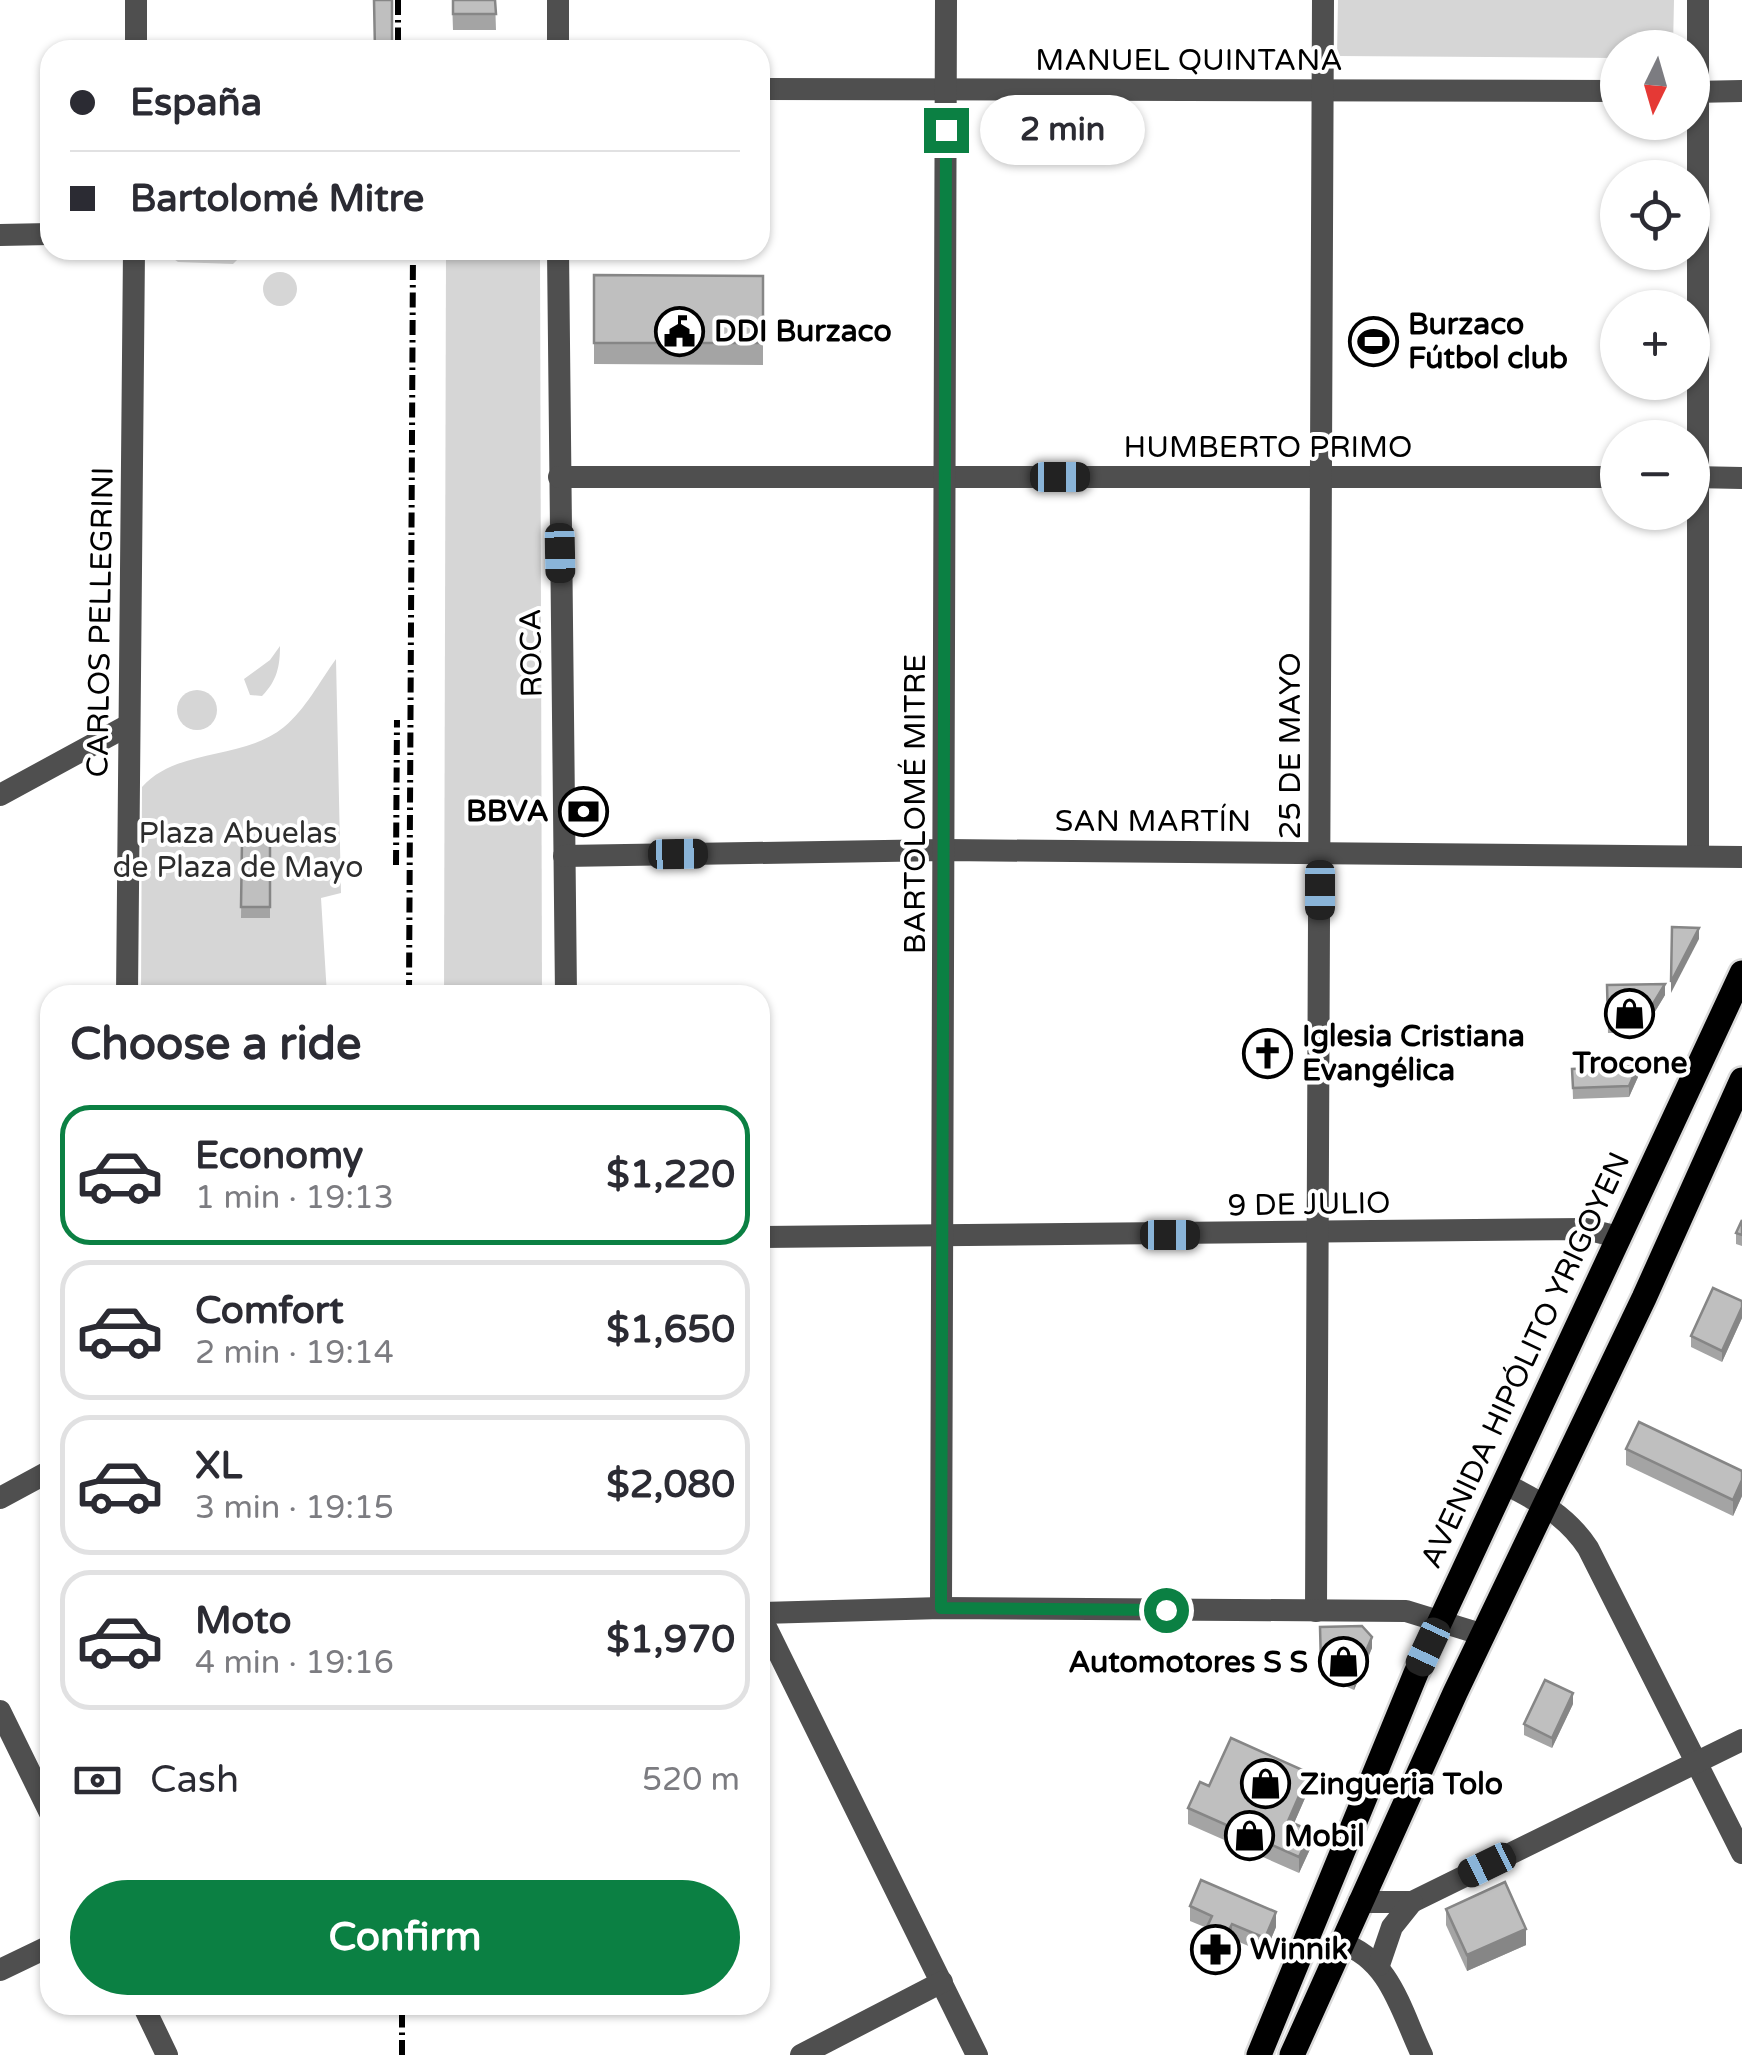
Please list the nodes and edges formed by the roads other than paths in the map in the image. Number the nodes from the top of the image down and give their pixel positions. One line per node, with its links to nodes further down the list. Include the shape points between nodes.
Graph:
1 (136, 0): 7 (street)
2 (558, 0): 8 (street)
3 (946, 0): 11 (street, BARTOLOMÉ MITRE)
4 (1323, 0): 10 (street, 25 DE MAYO)
5 (1698, 0): 6 (street)
6 (1697, 30)
7 (136, 40)
8 (558, 40)
9 (770, 89): 11 (street, MANUEL QUINTANA)
10 (1324, 89): 11 (street, MANUEL QUINTANA); 12 (street, MANUEL QUINTANA); 23 (street, 25 DE MAYO)
11 (946, 91): 22 (street, BARTOLOMÉ MITRE)
12 (1600, 91)
13 (1742, 91): 14 (street)
14 (1710, 92)
15 (1695, 140): 20 (street)
16 (0, 234): 17 (street)
17 (40, 234)
18 (134, 260): 28 (street, CARLOS PELLEGRINI)
19 (558, 260): 21 (street, ROCA)
20 (1696, 420)
21 (559, 477): 22 (street, HUMBERTO PRIMO); 33 (street, ROCA)
22 (947, 477): 23 (street, HUMBERTO PRIMO); 30 (street, BARTOLOMÉ MITRE)
23 (1321, 478): 24 (street, HUMBERTO PRIMO); 31 (street, 25 DE MAYO)
24 (1600, 478)
25 (1710, 478): 26 (street)
26 (1742, 478)
27 (1696, 530): 32 (street)
28 (127, 726): 29 (street); 36 (street, CARLOS PELLEGRINI)
29 (0, 795)
30 (945, 850): 31 (street, SAN MARTÍN); 33 (street, SAN MARTÍN); 42 (street, BARTOLOMÉ MITRE)
31 (1320, 852): 32 (street, SAN MARTÍN); 40 (street, 25 DE MAYO)
32 (1698, 854): 34 (street, SAN MARTÍN)
33 (564, 856): 37 (street, ROCA)
34 (1742, 857)
35 (1742, 973): 43 (main road, AVENIDA HIPÓLITO YRIGOYEN)
36 (127, 985)
37 (566, 985)
38 (1742, 1080): 39 (main road)
39 (1734, 1111): 47 (main road)
40 (1321, 1234): 42 (street, 9 DE JULIO); 43 (street, 9 DE JULIO, via 1586,1228); 49 (street, 25 DE MAYO)
41 (770, 1237): 42 (street, 9 DE JULIO)
42 (943, 1237): 48 (street, BARTOLOMÉ MITRE)
43 (1618, 1237): 45 (main road, AVENIDA HIPÓLITO YRIGOYEN)
44 (40, 1476): 46 (street)
45 (1505, 1484): 47 (street); 51 (main road, AVENIDA HIPÓLITO YRIGOYEN)
46 (0, 1498)
47 (1546, 1504): 53 (main road); 56 (street, via 1588,1548)
48 (941, 1608): 49 (street); 50 (street)
49 (1316, 1612): 51 (street, via 1406,1611)
50 (770, 1614)
51 (1440, 1620): 53 (street); 70 (main road, AVENIDA HIPÓLITO YRIGOYEN)
52 (770, 1634): 65 (street)
53 (1484, 1635): 59 (main road)
54 (0, 1711): 57 (street)
55 (1742, 1740): 56 (street)
56 (1699, 1762): 58 (street); 60 (street)
57 (40, 1793)
58 (1742, 1853)
59 (1359, 1902): 60 (street); 61 (main road)
60 (1412, 1902): 63 (street, via 1392,1927)
61 (1340, 1943): 63 (street); 71 (main road)
62 (40, 1951): 64 (street)
63 (1379, 1965): 72 (street)
64 (0, 1970)
65 (942, 1982): 68 (street); 69 (street)
66 (148, 2015): 67 (street)
67 (167, 2055)
68 (801, 2055)
69 (978, 2055)
70 (1259, 2055)
71 (1292, 2055)
72 (1422, 2055)

